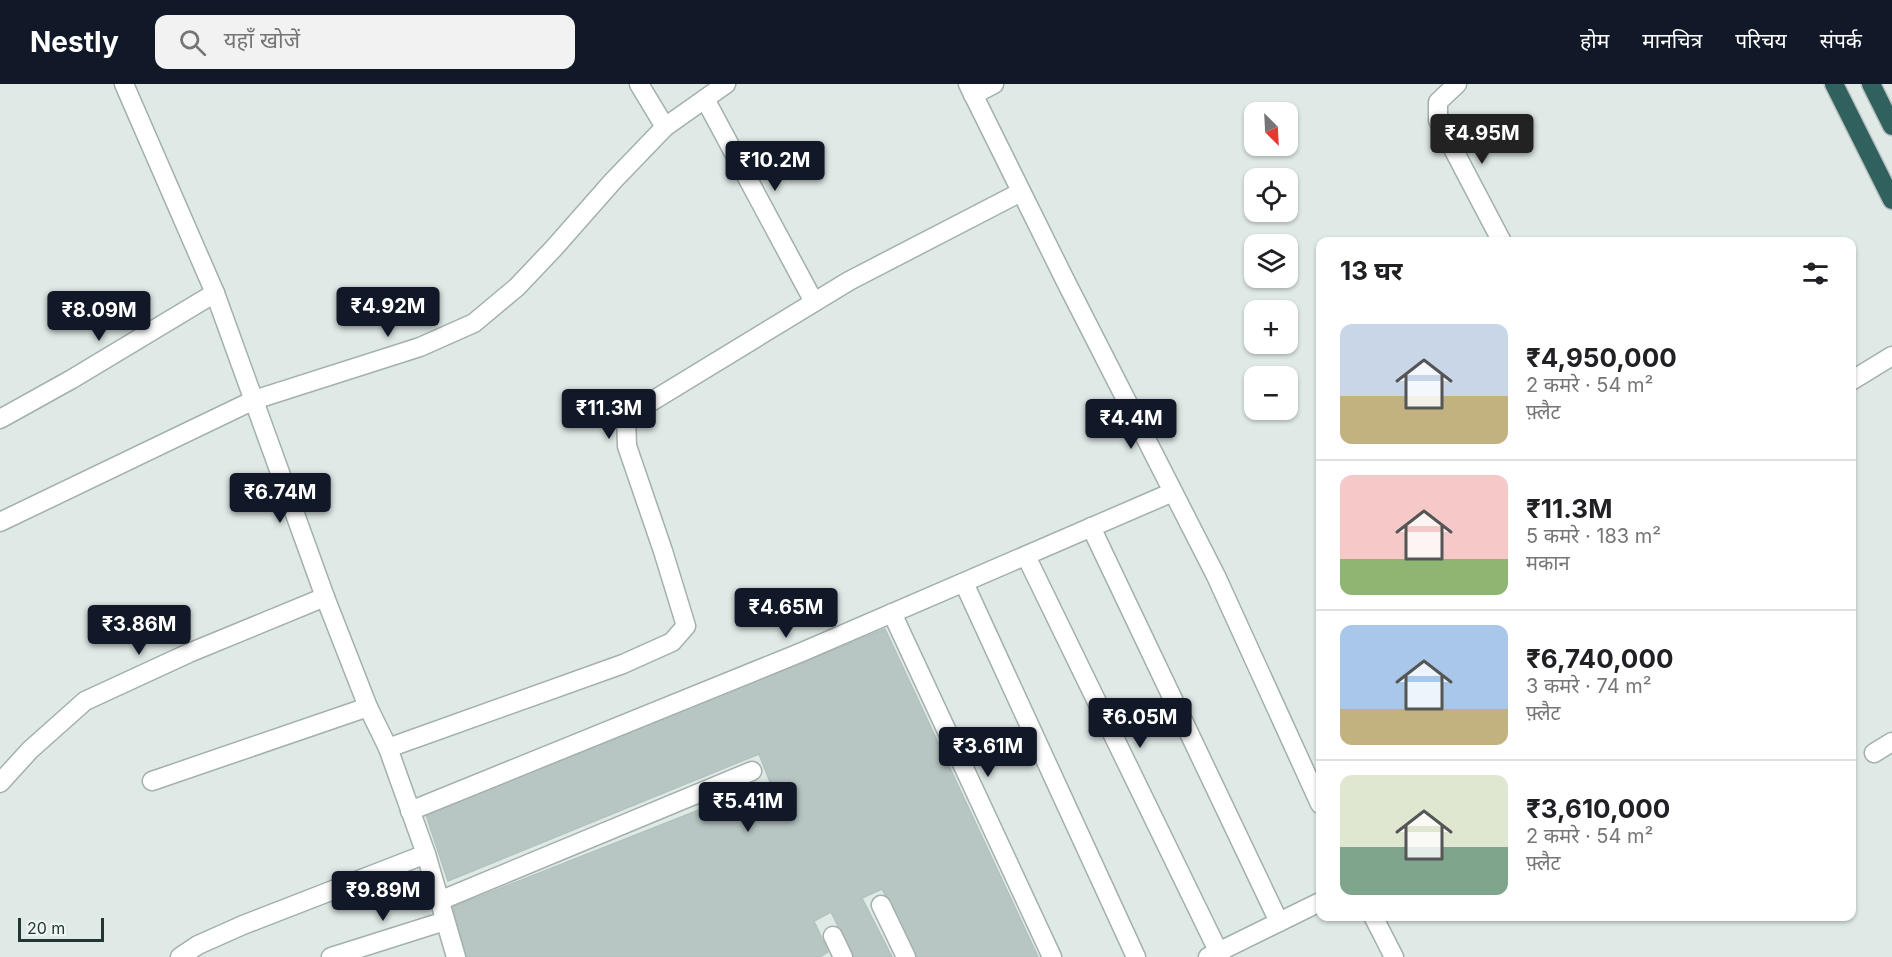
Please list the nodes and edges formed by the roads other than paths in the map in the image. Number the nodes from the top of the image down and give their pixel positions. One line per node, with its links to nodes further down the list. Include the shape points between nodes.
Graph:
1 (124, 84): 15 (street)
2 (639, 84): 11 (street)
3 (726, 84): 9 (street)
4 (994, 84): 8 (street)
5 (1456, 84): 14 (street, via 1438,102 1438,120)
6 (1834, 84): 13 (highway)
7 (1871, 84): 10 (highway)
8 (970, 90): 12 (street)
9 (705, 99): 11 (street); 16 (street)
10 (1892, 126)
11 (665, 127): 19 (street, via 517,287 474,323 420,347)
12 (1021, 192): 16 (street); 21 (street)
13 (1892, 200)
14 (1499, 237)
15 (214, 293): 19 (street); 20 (street)
16 (814, 302): 30 (street, via 626,417 627,446 686,626 672,642 623,664)
17 (1892, 356): 18 (street)
18 (1856, 378)
19 (254, 400): 22 (street); 26 (street)
20 (0, 419)
21 (1173, 492): 23 (street); 35 (street, via 1216,576)
22 (0, 522)
23 (1091, 527): 24 (street); 43 (street)
24 (1026, 556): 25 (street); 45 (street)
25 (964, 583): 27 (street); 52 (street)
26 (325, 597): 28 (street); 34 (street, via 85,701)
27 (892, 613): 36 (street); 51 (street)
28 (368, 707): 30 (street); 33 (street)
29 (1892, 742): 31 (street)
30 (387, 748): 36 (street)
31 (1874, 753)
32 (752, 771): 38 (street)
33 (152, 781)
34 (0, 783)
35 (1316, 795)
36 (410, 811): 37 (street)
37 (426, 854): 38 (street); 46 (street, via 243,925)
38 (439, 901): 41 (street)
39 (1316, 904): 43 (street)
40 (881, 905): 50 (street)
41 (445, 921): 47 (street); 48 (street)
42 (1376, 921): 53 (street)
43 (1279, 922): 45 (street)
44 (833, 936): 49 (street)
45 (1215, 955)
46 (180, 957)
47 (331, 957)
48 (456, 957)
49 (843, 957)
50 (906, 957)
51 (1052, 957)
52 (1136, 957)
53 (1394, 957)

